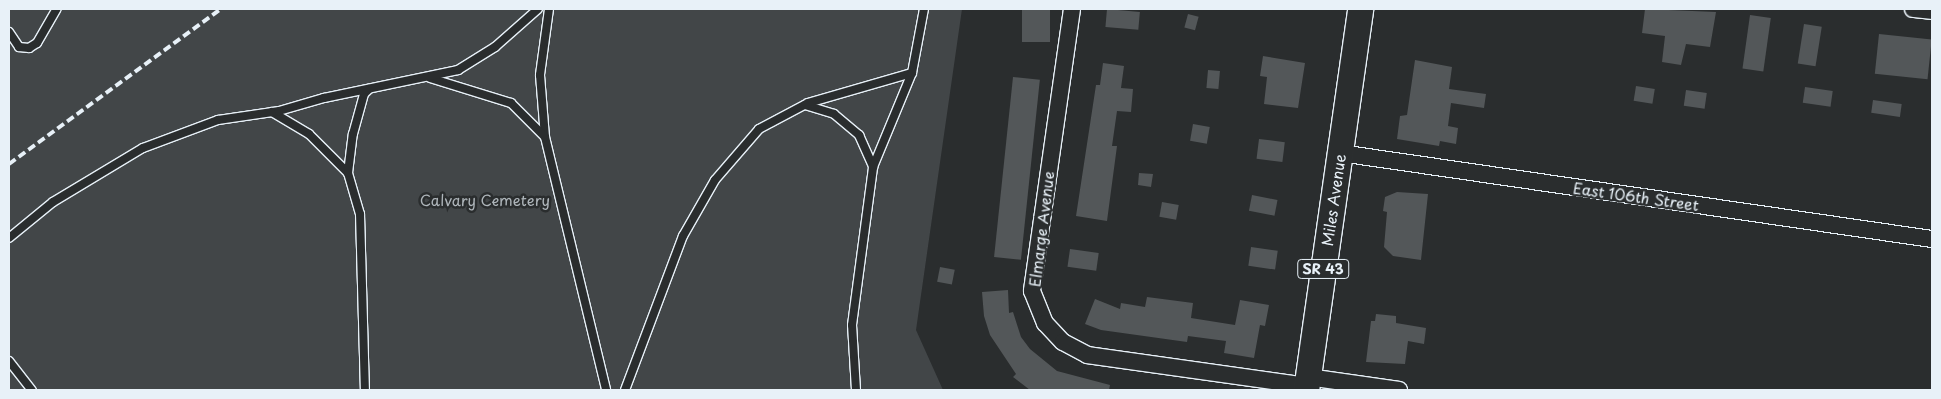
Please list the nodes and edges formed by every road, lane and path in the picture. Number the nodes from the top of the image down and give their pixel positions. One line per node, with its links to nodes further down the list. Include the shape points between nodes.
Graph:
1 (57, 9): 9 (lane, via 36,43 29,48 19,47)
2 (538, 9): 11 (lane, via 495,47 458,70)
3 (550, 9): 15 (lane, via 540,75)
4 (924, 9): 10 (lane)
5 (1072, 9): 22 (street, Elmarge Avenue, via 1032,291 1044,323 1063,342 1088,354)
6 (1360, 9): 16 (main road, Miles Avenue / SR 43)
7 (1913, 9): 8 (street)
8 (1932, 12)
9 (9, 32)
10 (912, 73): 13 (lane); 17 (lane)
11 (427, 77): 12 (lane); 15 (lane, via 511,104)
12 (369, 89): 14 (lane); 18 (lane, via 364,94 353,134)
13 (804, 105): 17 (lane, via 834,114 858,135); 26 (lane, via 759,129 715,180 683,236)
14 (272, 112): 18 (lane, via 309,134); 19 (lane, via 218,120 143,148 53,202)
15 (545, 137): 25 (lane)
16 (1340, 153): 20 (street, East 106th Street); 22 (main road, Miles Avenue / SR 43)
17 (873, 167): 27 (lane, via 852,325)
18 (348, 173): 24 (lane, via 360,214)
19 (9, 238)
20 (1932, 239)
21 (9, 360): 23 (lane)
22 (1307, 384): 28 (street, Elmarge Avenue)
23 (32, 390)
24 (365, 390)
25 (606, 390)
26 (625, 390)
27 (856, 390)
28 (1399, 390)

